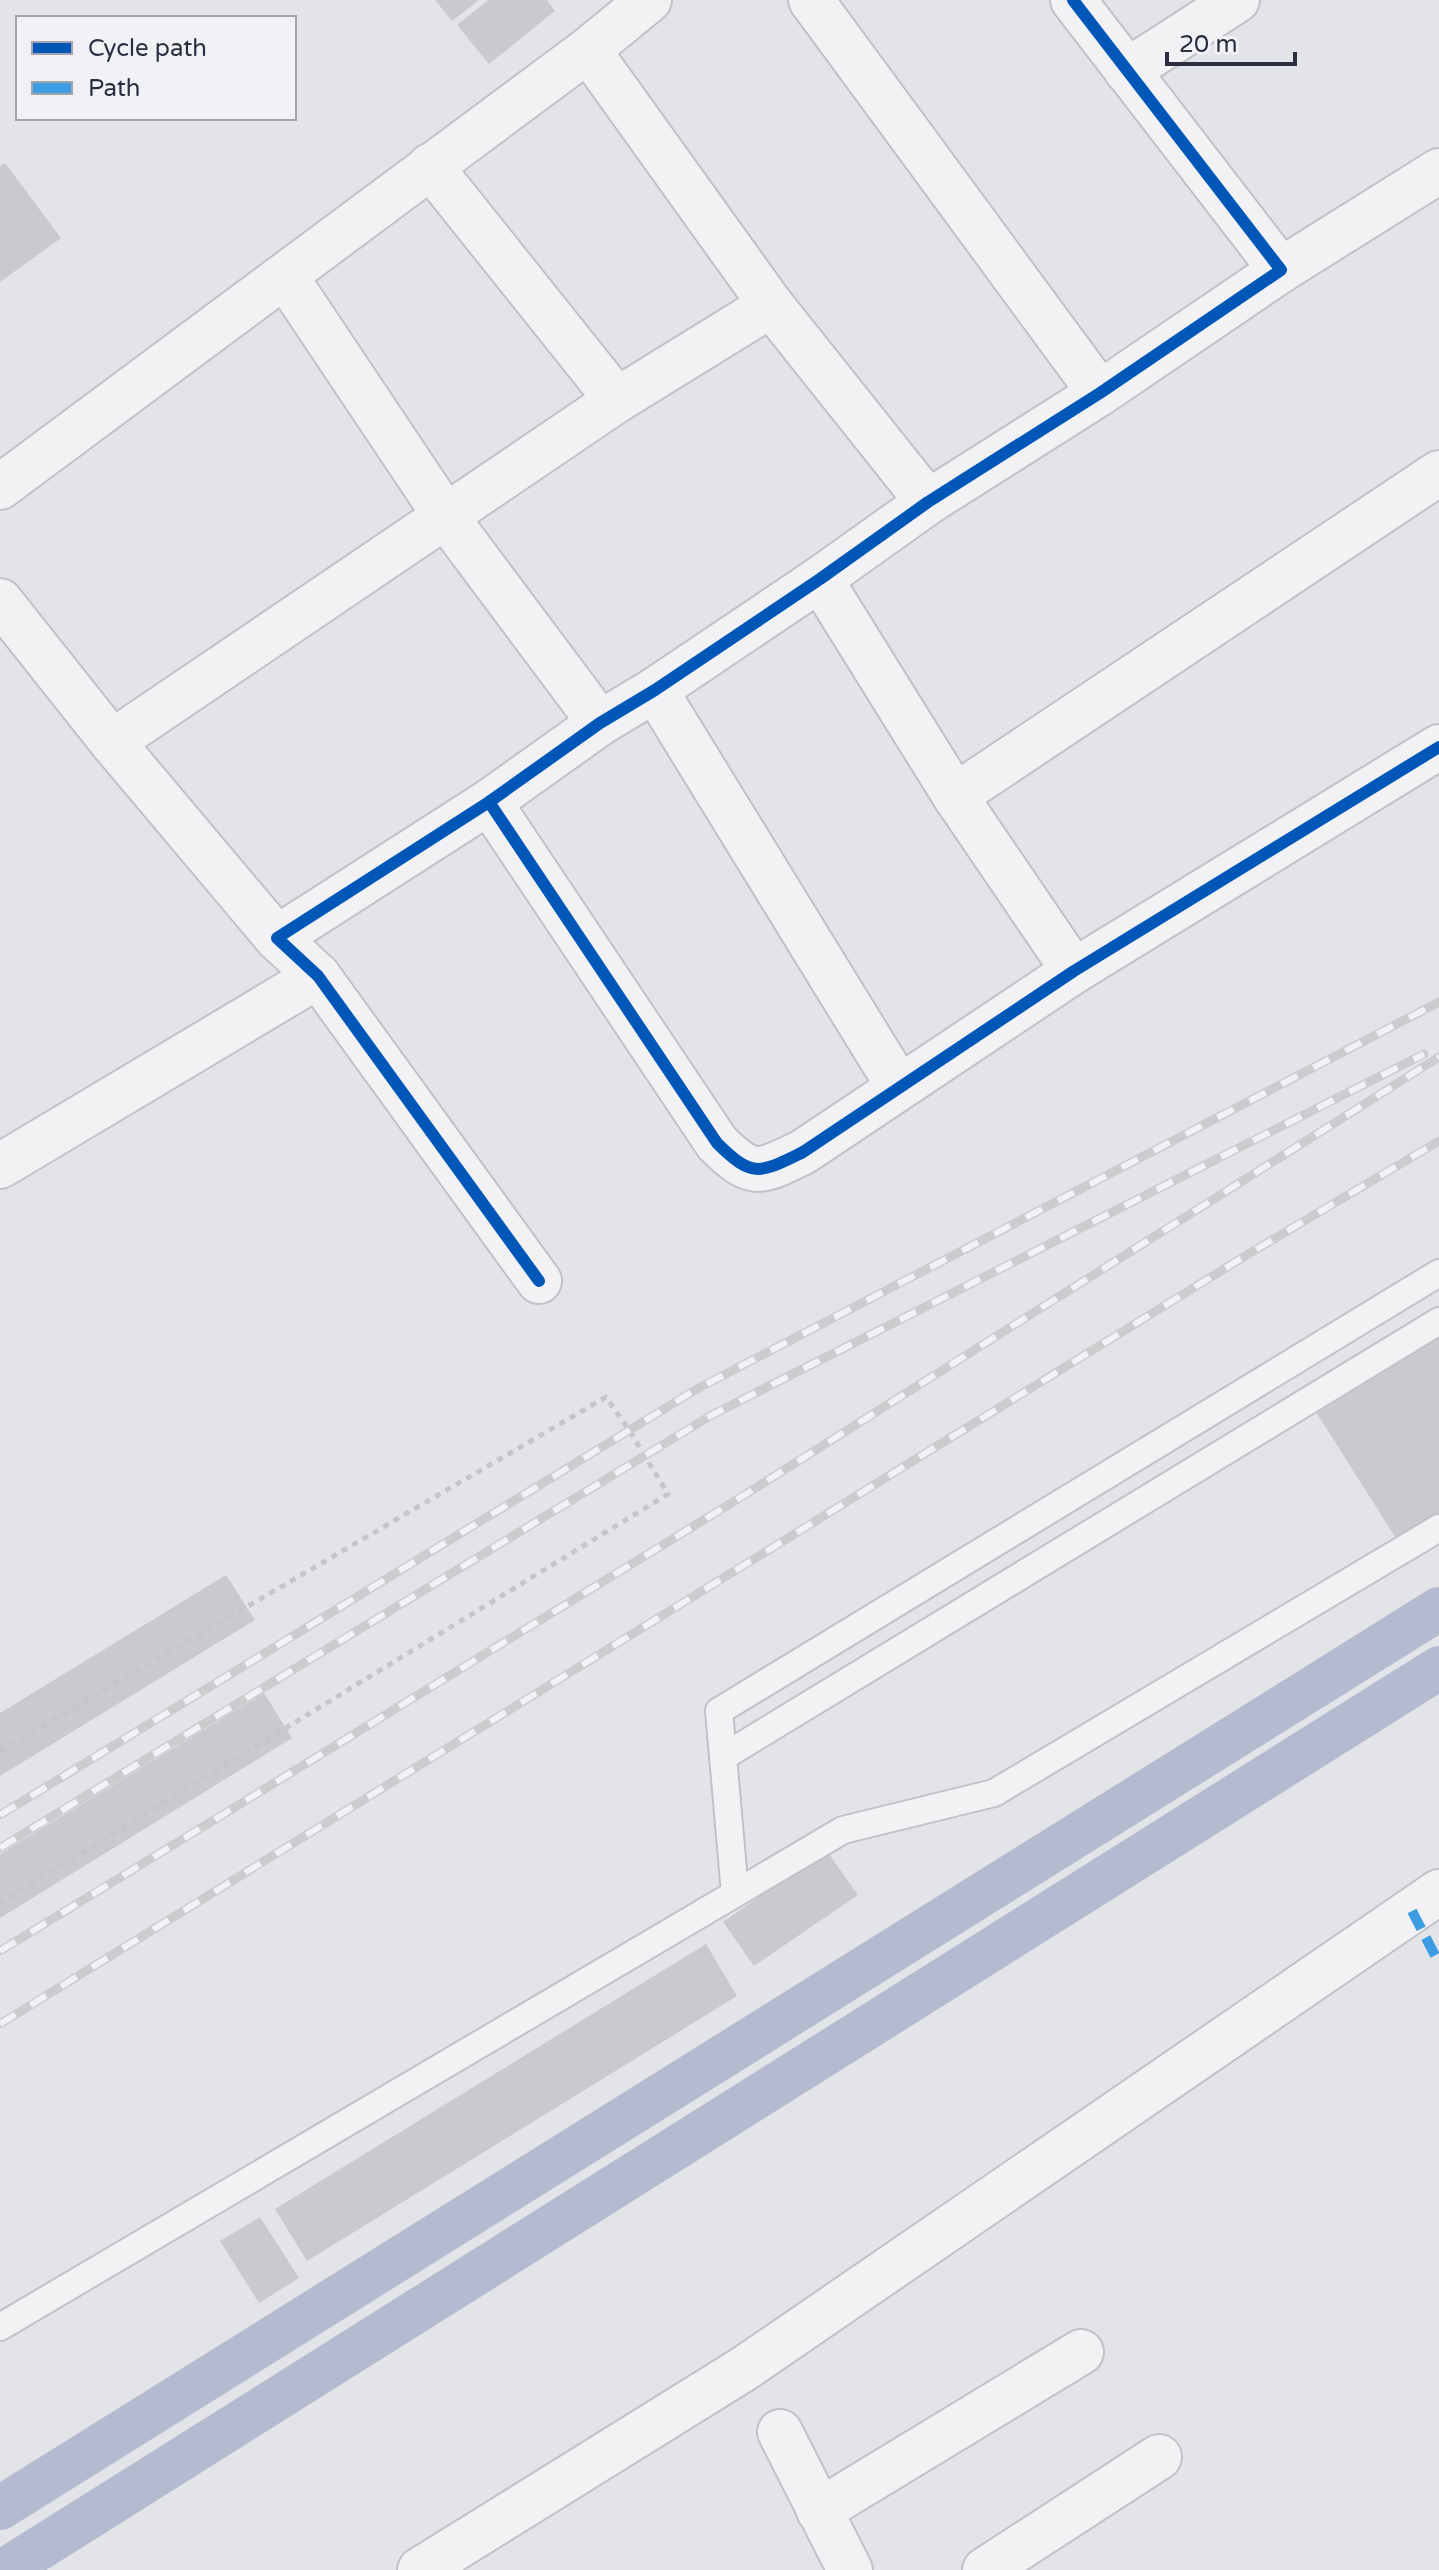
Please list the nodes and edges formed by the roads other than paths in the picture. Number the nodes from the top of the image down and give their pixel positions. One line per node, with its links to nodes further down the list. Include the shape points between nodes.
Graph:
1 (649, 0): 5 (street)
2 (811, 0): 12 (street)
3 (1073, 0): 6 (street)
4 (1237, 0): 6 (street)
5 (588, 50): 7 (street); 11 (street)
6 (1127, 71): 9 (street)
7 (430, 166): 10 (street); 13 (street)
8 (1439, 171): 9 (street)
9 (1281, 270): 12 (street)
10 (285, 276): 15 (street); 17 (street)
11 (771, 305): 13 (street); 16 (street)
12 (1100, 393): 16 (street)
13 (617, 400): 17 (street)
14 (1439, 473): 24 (street)
15 (0, 487)
16 (928, 502): 18 (street)
17 (446, 517): 21 (street); 22 (street)
18 (820, 579): 20 (street); 24 (street)
19 (0, 601): 22 (street)
20 (655, 690): 21 (street); 29 (street)
21 (600, 723): 25 (street)
22 (112, 742): 26 (street)
23 (1439, 747): 27 (street)
24 (955, 796): 27 (street)
25 (489, 802): 26 (street); 29 (street, via 717,1143 740,1165 767,1170)
26 (277, 938): 28 (street)
27 (1074, 971): 29 (street)
28 (318, 976): 30 (street); 32 (street)
29 (899, 1087)
30 (0, 1166)
31 (1439, 1273): 35 (lane, via 719,1711)
32 (539, 1281)
33 (1439, 1321): 35 (lane)
34 (1439, 1528): 37 (lane, via 994,1793 843,1830)
35 (723, 1757): 37 (lane)
36 (1439, 1892): 43 (street)
37 (735, 1893): 38 (lane)
38 (0, 2327)
39 (1081, 2352): 42 (street)
40 (780, 2432): 42 (street)
41 (1159, 2457): 46 (street)
42 (819, 2511): 45 (street)
43 (477, 2558): 44 (street)
44 (420, 2570)
45 (850, 2570)
46 (985, 2570)

